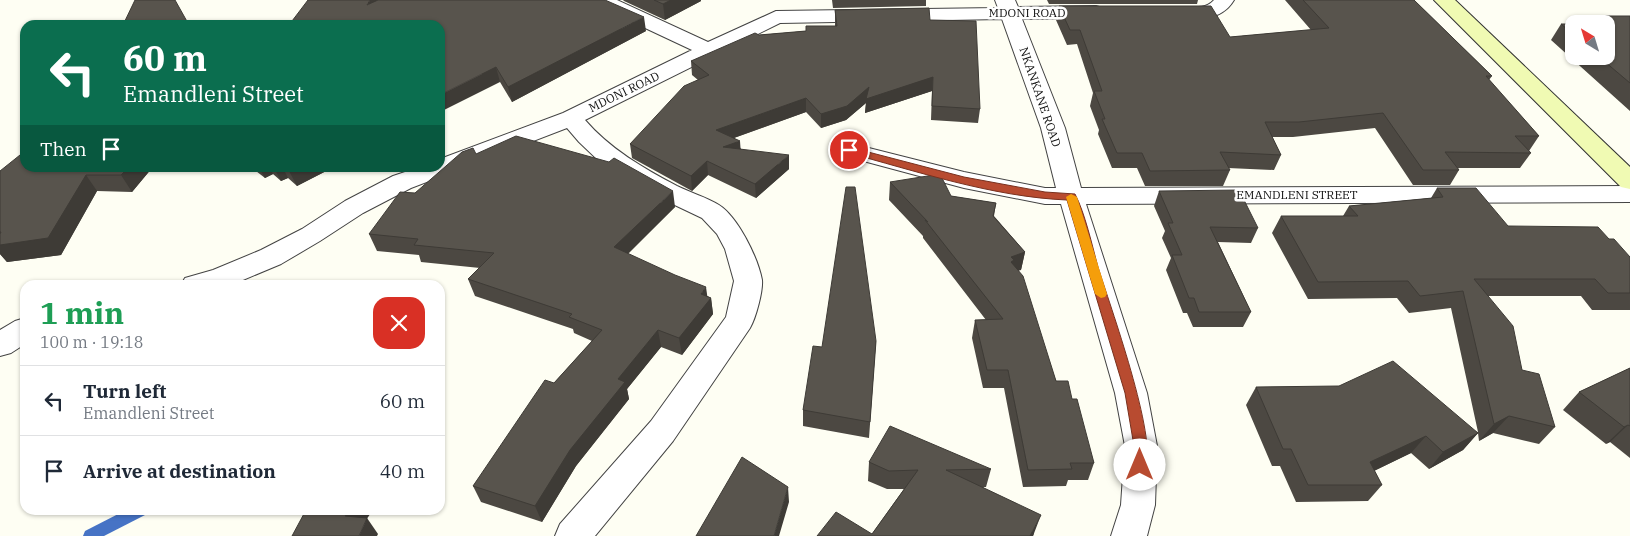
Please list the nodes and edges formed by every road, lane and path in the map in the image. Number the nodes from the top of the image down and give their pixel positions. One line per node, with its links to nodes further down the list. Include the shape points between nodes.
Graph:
1 (601, 0): 8 (street)
2 (1224, 0): 7 (street, via 1210,12)
3 (1444, 0): 13 (street)
4 (1007, 6): 5 (street, MDONI ROAD); 6 (street, MDONI ROAD); 15 (street, NKANKANE ROAD, via 1053,128)
5 (774, 8): 8 (street, MDONI ROAD)
6 (1114, 12)
7 (1162, 12)
8 (710, 51): 9 (street, MDONI ROAD)
9 (571, 118): 11 (street); 19 (street, MDONI ROAD, via 609,157 668,192 711,212 727,229 738,249 748,281 740,320 662,431)
10 (849, 150): 15 (street, EMANDLENI STREET, via 964,180 1045,196)
11 (445, 166)
12 (428, 172): 16 (street, via 354,206 271,257)
13 (1630, 181)
14 (1630, 194): 15 (street, EMANDLENI STREET)
15 (1071, 196): 20 (street, NKANKANE ROAD, via 1131,393 1141,446 1138,505)
16 (214, 280)
17 (20, 332): 18 (street)
18 (0, 345)
19 (573, 536)
20 (1129, 536)

